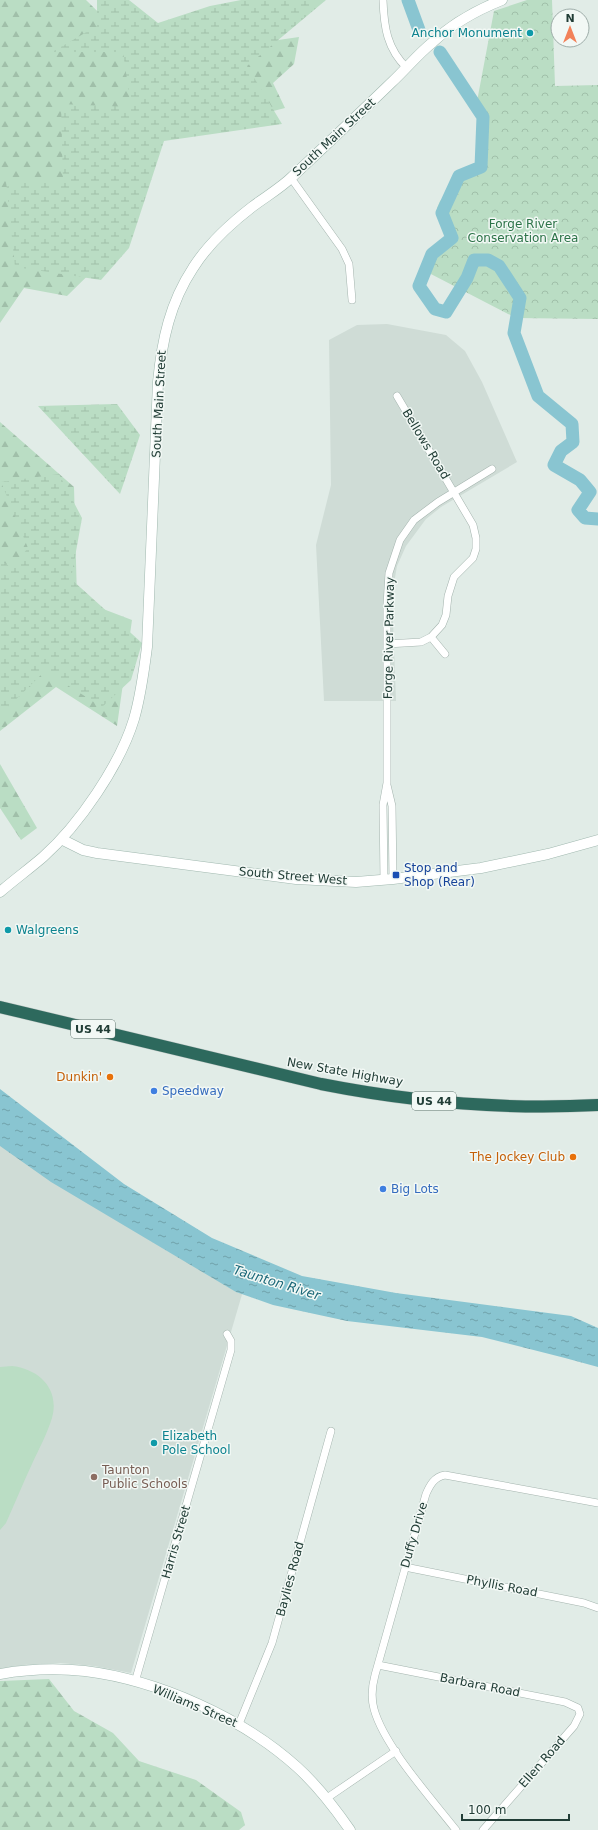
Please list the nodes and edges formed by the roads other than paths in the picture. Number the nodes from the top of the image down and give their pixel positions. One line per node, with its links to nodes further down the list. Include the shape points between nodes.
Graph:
1 (383, 0): 3 (street, via 391,48)
2 (502, 0): 3 (main road, South Main Street, via 477,11 453,26 432,42)
3 (407, 68): 4 (main road, South Main Street)
4 (291, 178): 5 (street, via 342,250 349,264); 12 (main road, South Main Street, via 241,216 212,243 185,281 172,308 164,334 158,382 147,647 139,699 118,757 90,802)
5 (352, 300)
6 (397, 396): 8 (street, Bellows Road)
7 (492, 469): 8 (street, Forge River Parkway)
8 (454, 492): 9 (street, Bellows Road, via 473,524 476,549 473,558 454,577 450,586 446,615 442,625); 10 (street, Forge River Parkway, via 421,514 400,540 388,577)
9 (431, 637): 10 (street, via 421,642); 11 (street)
10 (387, 644): 14 (street, Forge River Parkway, via 387,783 392,806)
11 (445, 654)
12 (61, 839): 14 (main road, South Street West, via 83,850 97,853 296,879 334,882); 15 (main road, South Main Street)
13 (598, 840): 14 (main road, South Street West, via 505,864)
14 (388, 880)
15 (0, 892)
16 (0, 1007): 17 (highway, New State Highway / US 44, via 321,1084 408,1098 491,1105)
17 (598, 1105)
18 (227, 1334): 25 (street, Harris Street, via 231,1341 231,1350)
19 (331, 1431): 27 (street, Baylies Road, via 272,1643)
20 (598, 1503): 21 (street, Duffy Drive, via 455,1476 440,1476 426,1494)
21 (405, 1567): 22 (street, Phyllis Road); 23 (street, Duffy Drive)
22 (598, 1608)
23 (378, 1665): 26 (street, Barbara Road, via 565,1702 575,1705); 28 (street, Duffy Drive, via 372,1686 373,1704 377,1719)
24 (0, 1674): 25 (main road, Williams Street, via 31,1670 67,1670 102,1674)
25 (135, 1682): 27 (main road, Williams Street, via 194,1703)
26 (579, 1710): 32 (street, Ellen Road, via 579,1718 574,1726)
27 (239, 1724): 29 (main road, Williams Street, via 286,1757)
28 (396, 1751): 29 (street); 31 (street, Duffy Drive)
29 (327, 1798): 30 (main road, Williams Street)
30 (350, 1830)
31 (456, 1830)
32 (483, 1830)

